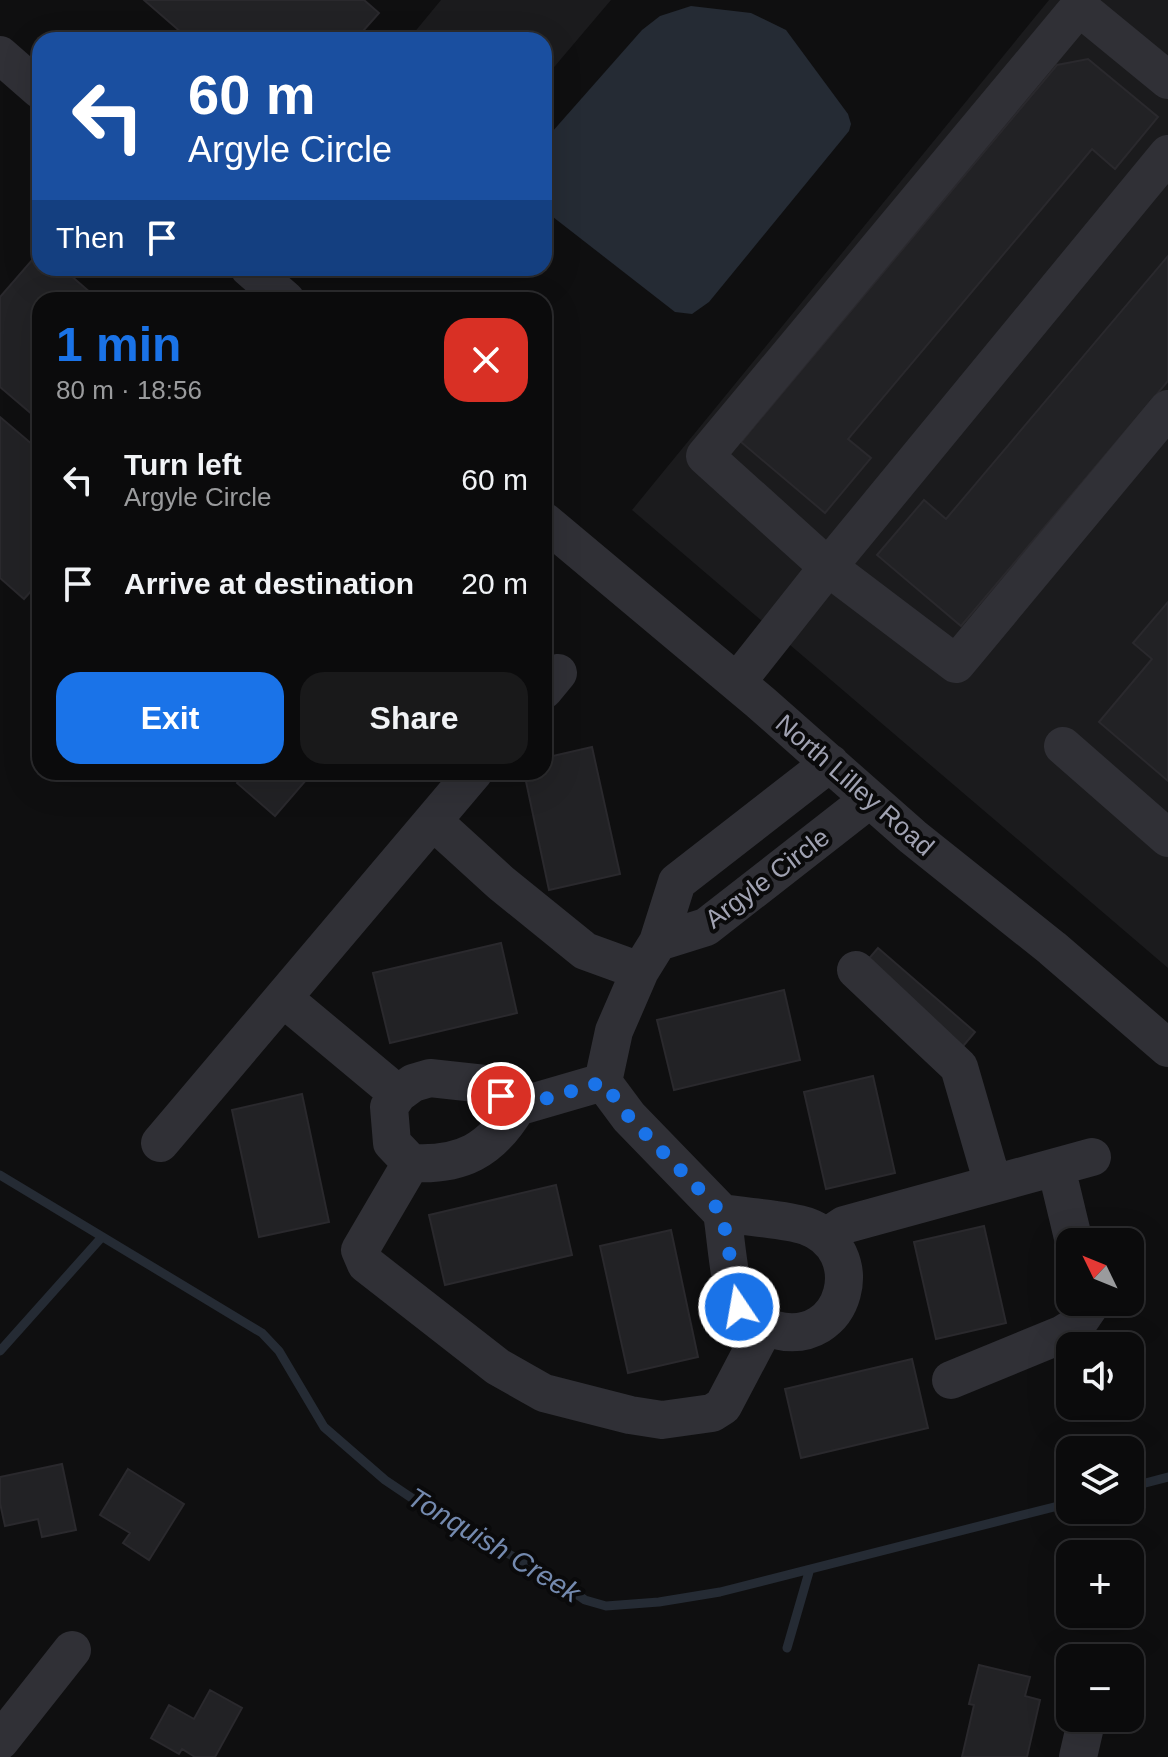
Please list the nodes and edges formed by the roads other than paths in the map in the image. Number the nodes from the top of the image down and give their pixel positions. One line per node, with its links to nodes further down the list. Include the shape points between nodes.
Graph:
1 (0, 55): 3 (street)
2 (1168, 80): 9 (street, via 1079,7 705,456)
3 (32, 83)
4 (1168, 154): 9 (street)
5 (258, 276): 6 (street)
6 (277, 292)
7 (1168, 409): 9 (street, via 956,664)
8 (552, 528): 10 (street, North Lilley Road)
9 (828, 567): 10 (street)
10 (737, 682): 12 (street, North Lilley Road)
11 (1063, 746): 16 (street)
12 (830, 763): 14 (street, North Lilley Road); 17 (street, Argyle Circle, via 677,882)
13 (467, 780): 15 (street)
14 (870, 799): 17 (street, Argyle Circle, via 706,927); 20 (street, North Lilley Road)
15 (433, 821): 17 (street, via 585,951); 19 (street)
16 (1168, 838)
17 (649, 956): 21 (street, Argyle Circle, via 614,1031)
18 (856, 970): 28 (street, via 959,1067)
19 (283, 998): 22 (street); 24 (street)
20 (1168, 1048)
21 (603, 1082): 23 (street); 29 (street, via 629,1117)
22 (398, 1094): 23 (street, via 430,1078 485,1084); 26 (street, via 389,1107 392,1143)
23 (517, 1107): 26 (street, via 502,1132 466,1156 440,1165)
24 (160, 1143)
25 (1092, 1157): 27 (street)
26 (411, 1163): 33 (street, via 360,1250 366,1264 498,1367 544,1393 662,1420 712,1413 733,1390)
27 (1056, 1167): 28 (street); 30 (street)
28 (993, 1184): 31 (street, via 844,1225)
29 (722, 1213): 31 (street, via 806,1226); 33 (street, via 739,1307)
30 (1071, 1228)
31 (826, 1237): 33 (street, via 846,1279 838,1308 808,1330)
32 (1084, 1316): 34 (street, via 1063,1334)
33 (764, 1328)
34 (951, 1380)
35 (72, 1650): 37 (street)
36 (1084, 1732): 38 (street)
37 (0, 1741)
38 (1078, 1757)

